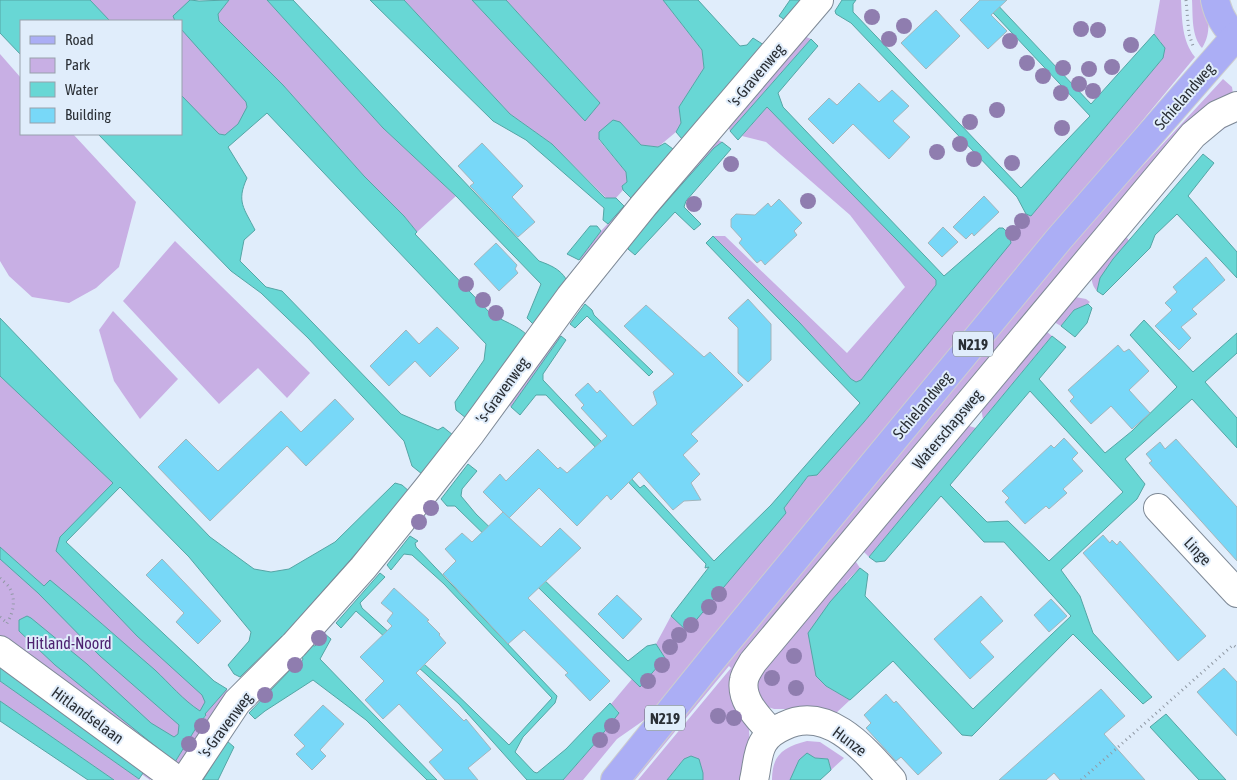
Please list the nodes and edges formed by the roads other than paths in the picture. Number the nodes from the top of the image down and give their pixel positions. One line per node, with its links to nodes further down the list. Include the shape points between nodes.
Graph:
1 (819, 0): 9 (street, 's-Gravenweg, via 570,297 471,433 363,568)
2 (1215, 0): 3 (main road, N219, via 1222,21)
3 (1236, 37): 10 (main road, Schielandweg / N219, via 1059,239)
4 (1237, 106): 8 (street, Waterschapsweg, via 1217,115 1193,136 753,662 744,679 745,695 750,707)
5 (1158, 508): 6 (street, Linge)
6 (1237, 593)
7 (2, 639): 9 (street, Hitlandselaan, via 96,722)
8 (771, 732): 11 (street, via 762,743); 12 (street, Hunze, via 792,722 817,721 836,728 861,746)
9 (171, 774)
10 (615, 780)
11 (754, 780)
12 (892, 780)

